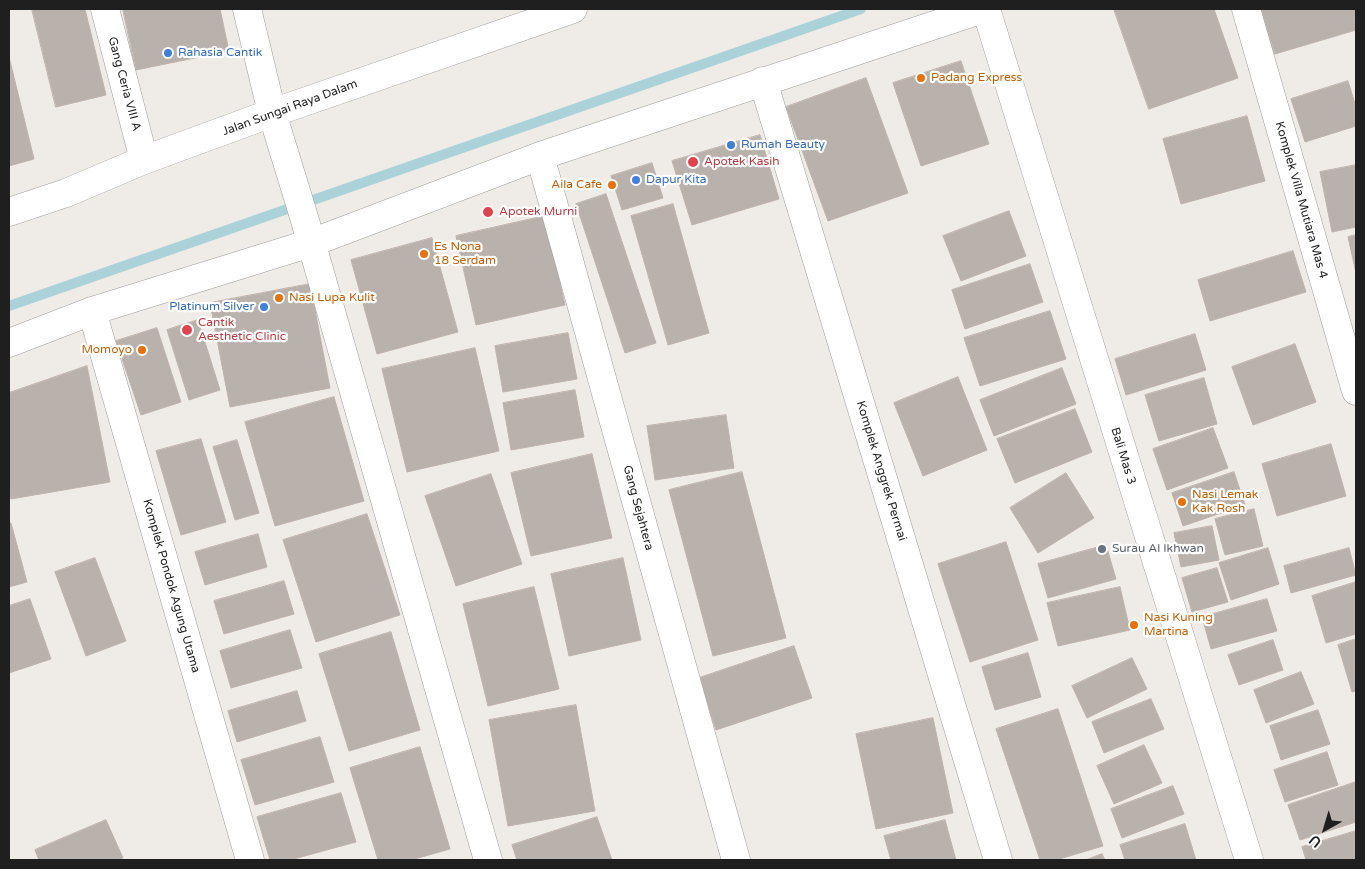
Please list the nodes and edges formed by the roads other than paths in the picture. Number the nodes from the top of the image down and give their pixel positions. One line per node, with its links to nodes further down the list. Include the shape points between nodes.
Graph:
1 (105, 9): 9 (street, Gang Ceria VIII A)
2 (247, 9): 7 (street)
3 (573, 9): 7 (street, Jalan Sungai Raya Dalam)
4 (984, 9): 6 (street); 19 (street, Bali Mas 3)
5 (1246, 9): 14 (street, Komplek Villa Mutiara Mas 4)
6 (763, 81): 8 (street); 18 (street, Komplek Anggrek Permai)
7 (272, 114): 9 (street, Jalan Sungai Raya Dalam); 11 (street)
8 (540, 156): 11 (street); 17 (street, Gang Sejahtera)
9 (144, 160): 10 (street, Jalan Sungai Raya Dalam, via 66,193)
10 (9, 212)
11 (311, 243): 12 (street); 16 (street)
12 (92, 311): 13 (street); 15 (street, Komplek Pondok Agung Utama)
13 (9, 343)
14 (1356, 391)
15 (250, 860)
16 (488, 860)
17 (736, 860)
18 (998, 860)
19 (1249, 860)

